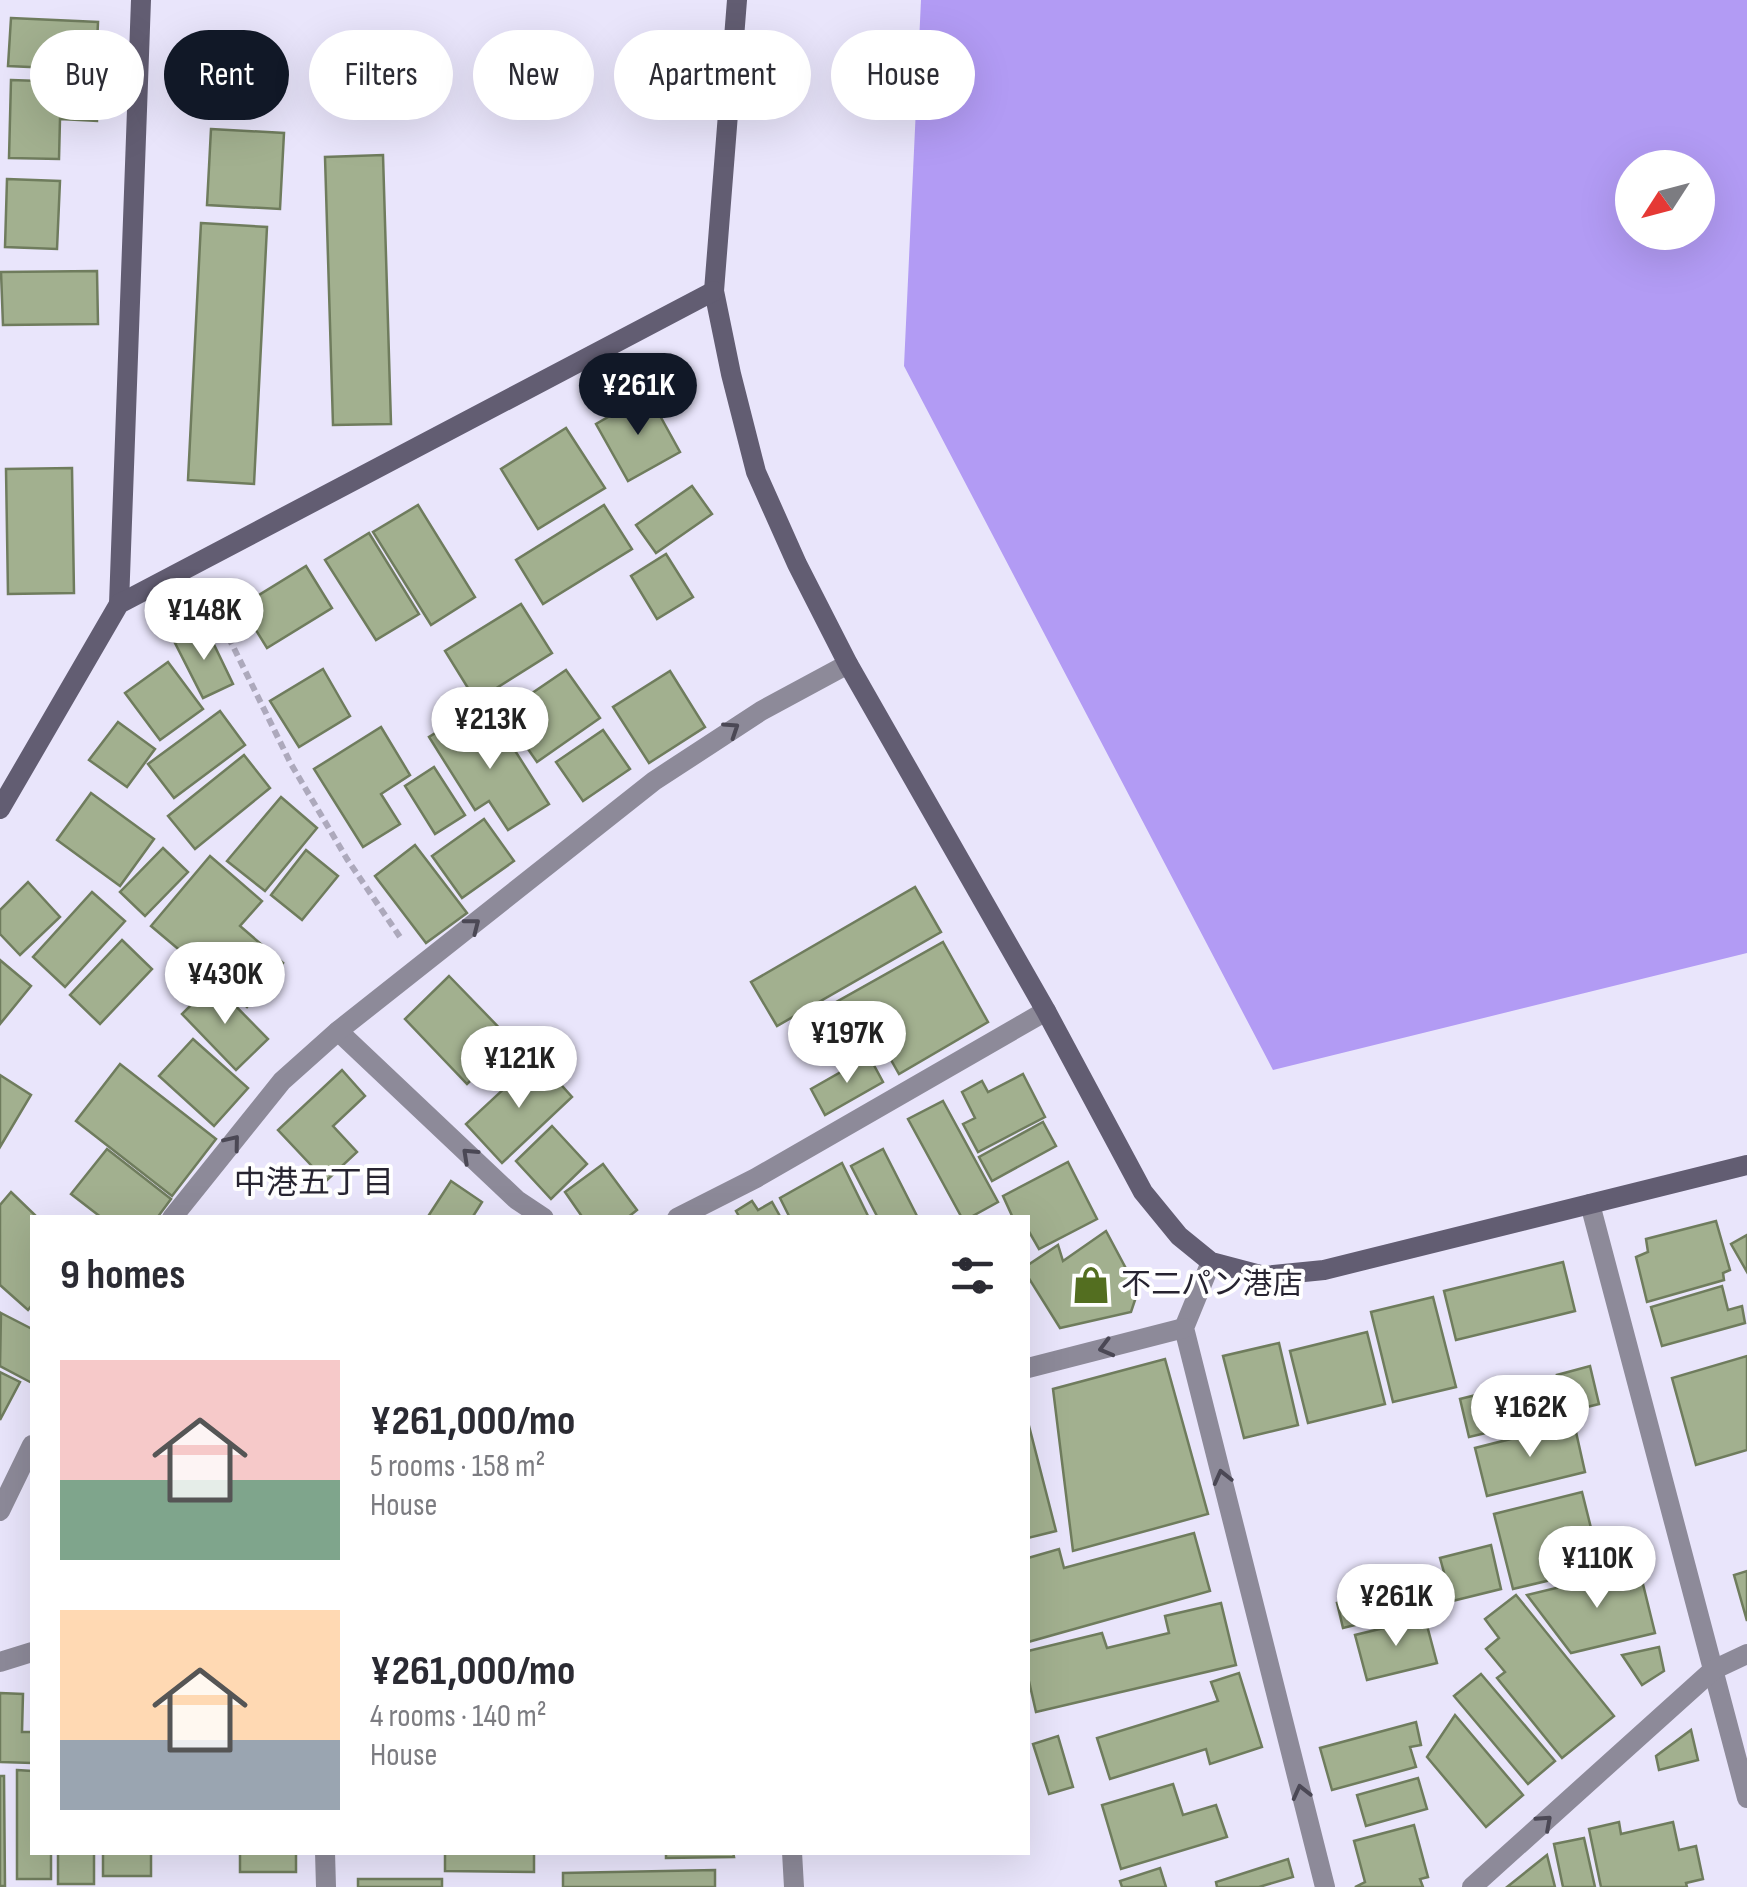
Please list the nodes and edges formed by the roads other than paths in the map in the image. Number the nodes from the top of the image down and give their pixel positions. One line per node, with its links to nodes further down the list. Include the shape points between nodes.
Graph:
1 (141, 0): 4 (street)
2 (737, 0): 3 (street)
3 (714, 291): 4 (street); 5 (street, via 756,472)
4 (119, 604): 6 (street)
5 (848, 664): 7 (street); 8 (street, one-way to 5, via 654,781)
6 (0, 809)
7 (1046, 1011): 13 (street); 14 (street, via 1143,1192 1178,1236)
8 (338, 1031): 11 (street, one-way to 8, via 282,1081); 12 (street, one-way to 8)
9 (1747, 1165): 10 (street)
10 (1590, 1204): 14 (street, via 1324,1270 1264,1276); 22 (street)
11 (174, 1215)
12 (540, 1215)
13 (683, 1215)
14 (1212, 1262): 15 (street)
15 (1184, 1328): 16 (street, one-way to 16); 28 (street, one-way to 15)
16 (1030, 1367)
17 (30, 1449): 18 (street)
18 (0, 1511)
19 (30, 1653): 21 (street)
20 (1747, 1654): 22 (street)
21 (0, 1662)
22 (1713, 1670): 23 (street); 29 (street, one-way to 22)
23 (1747, 1798)
24 (325, 1855): 26 (street)
25 (792, 1855): 27 (street)
26 (326, 1887)
27 (794, 1887)
28 (1325, 1887)
29 (1472, 1887)

